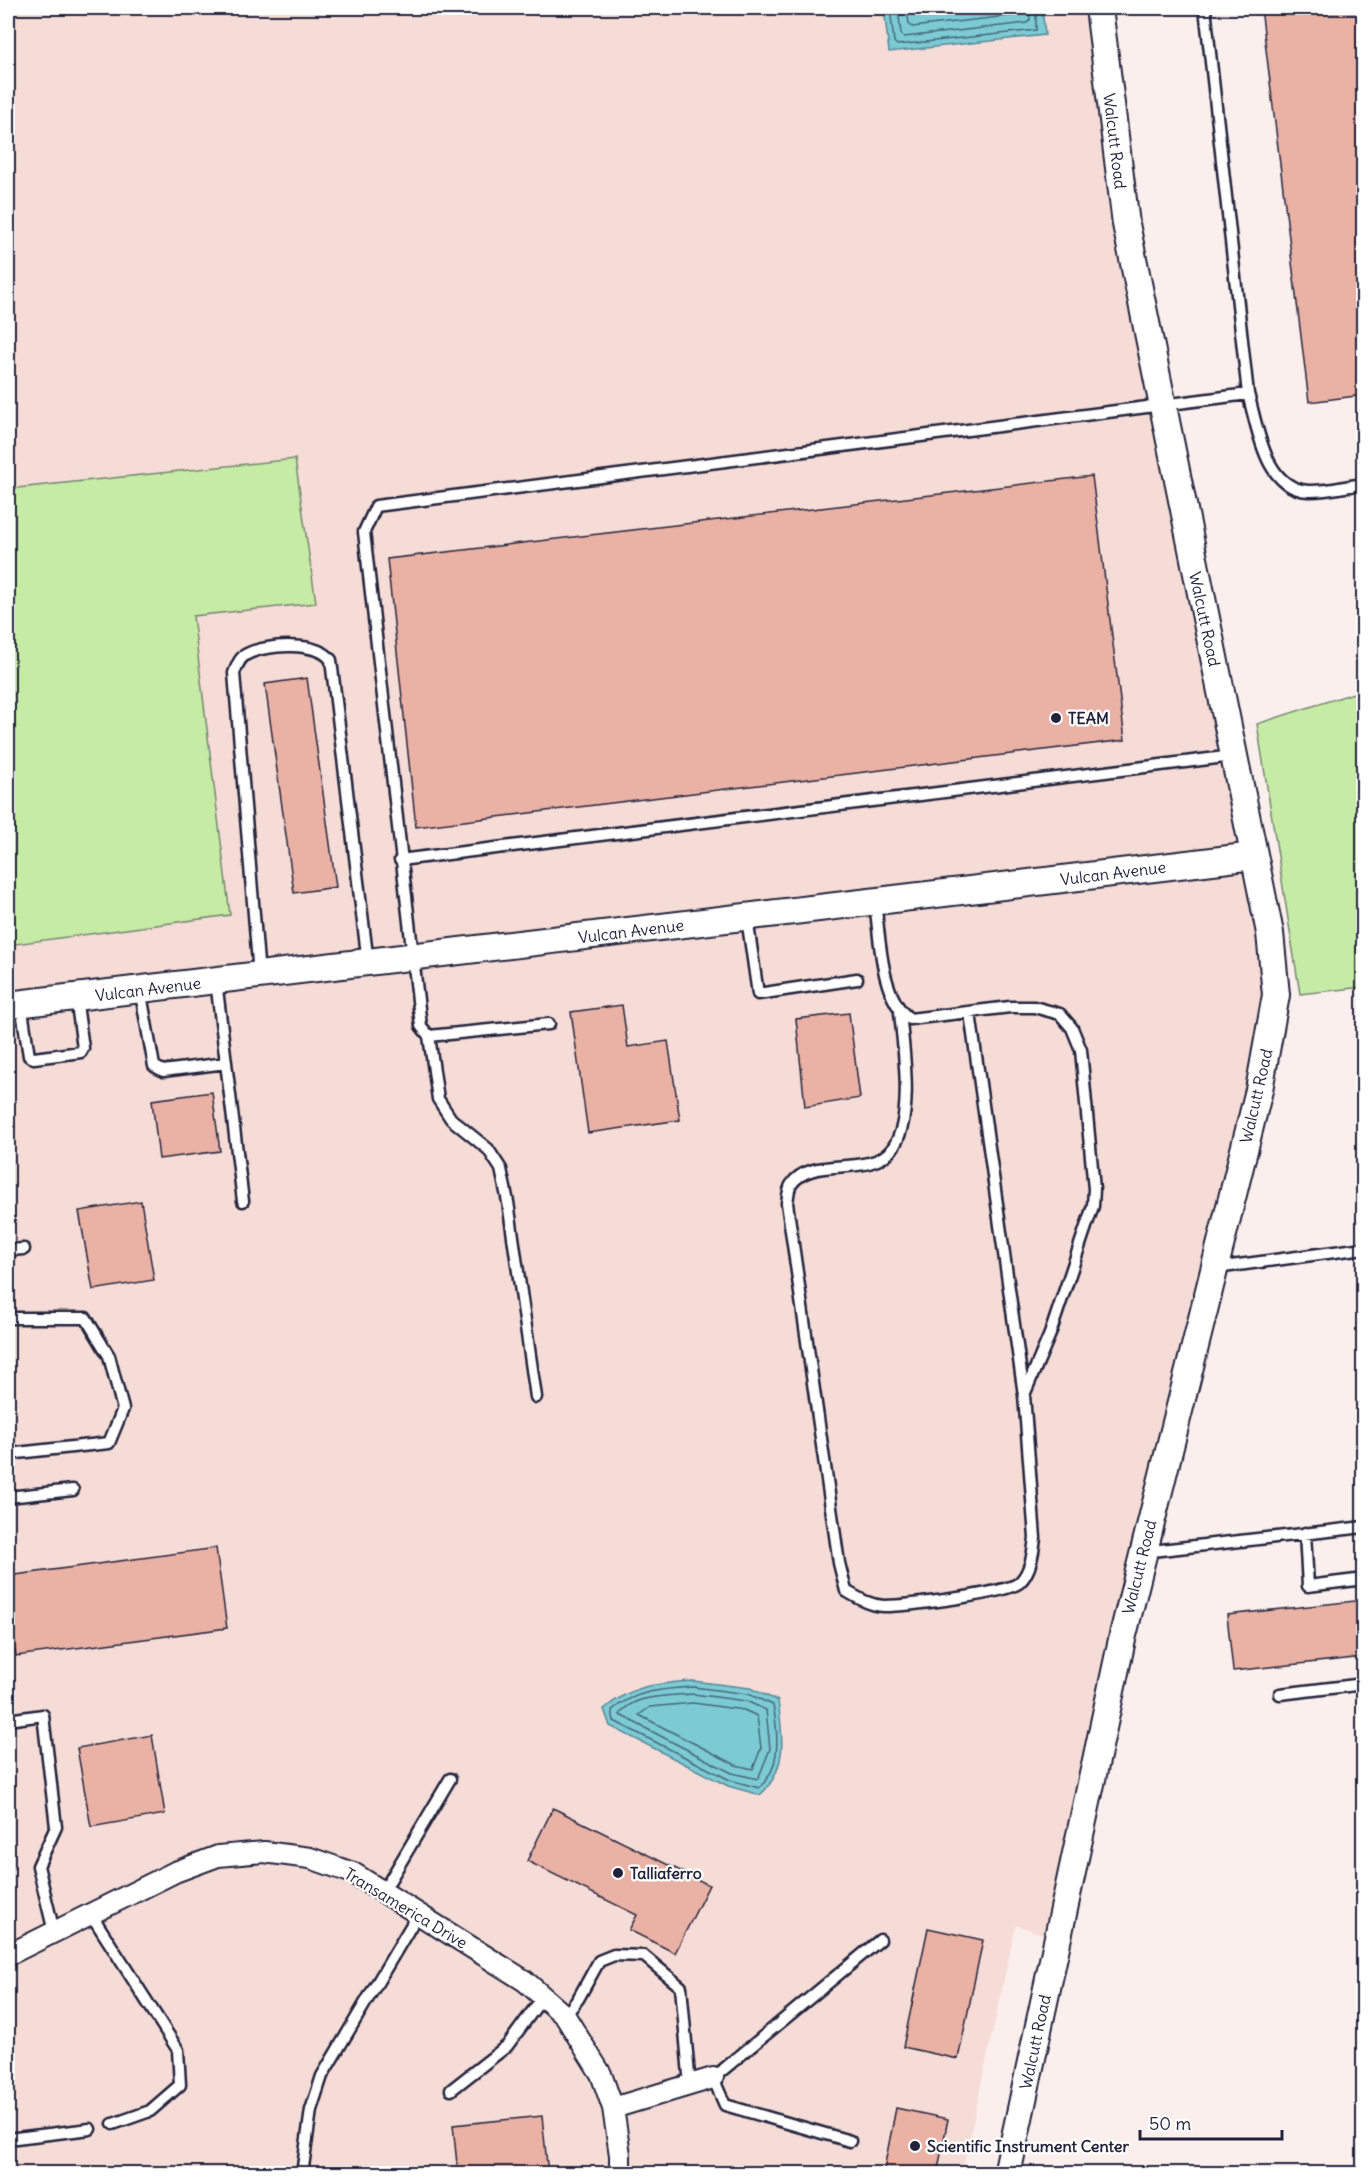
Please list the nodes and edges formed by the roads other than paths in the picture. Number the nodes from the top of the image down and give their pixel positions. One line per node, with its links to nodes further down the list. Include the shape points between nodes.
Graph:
1 (1099, 8): 4 (street, Walcutt Road, via 1125,214)
2 (1205, 8): 3 (lane)
3 (1248, 394): 4 (lane); 5 (lane, via 1268,460 1283,483 1306,491)
4 (1162, 407): 6 (street, Walcutt Road); 8 (lane, via 376,506 364,532)
5 (1364, 484)
6 (1233, 756): 7 (street, Walcutt Road); 8 (lane)
7 (1254, 856): 9 (street, Vulcan Avenue); 28 (street, Walcutt Road, via 1270,933 1275,1005 1259,1090)
8 (400, 860): 11 (lane)
9 (875, 902): 10 (street, Vulcan Avenue); 19 (lane, via 890,996)
10 (747, 917): 11 (street, Vulcan Avenue); 14 (lane, via 758,994)
11 (412, 957): 12 (street, Vulcan Avenue); 22 (lane, via 421,1026)
12 (368, 963): 13 (street, Vulcan Avenue); 13 (lane, via 332,660 326,652 302,646 245,655 234,673)
13 (259, 975): 15 (street, Vulcan Avenue)
14 (857, 979)
15 (216, 981): 16 (street, Vulcan Avenue); 23 (lane)
16 (140, 989): 17 (street, Vulcan Avenue); 23 (lane, via 154,1066 163,1071)
17 (76, 997): 18 (street, Vulcan Avenue); 18 (lane, via 81,1052 29,1056)
18 (14, 1004)
19 (900, 1012): 20 (lane, via 910,1019); 30 (lane, via 908,1097 893,1148 874,1163 802,1175 791,1186 787,1203 846,1591 863,1602 884,1606 999,1592 1020,1582 1032,1562 1035,1538)
20 (970, 1012): 30 (lane); 30 (lane, via 1034,1006 1060,1014 1072,1028 1081,1050 1093,1206 1050,1334)
21 (549, 1024): 22 (lane)
22 (429, 1036): 31 (lane, via 438,1099 451,1119 489,1149 501,1169)
23 (226, 1063): 24 (lane)
24 (243, 1201)
25 (1364, 1248): 28 (lane)
26 (24, 1249): 27 (lane)
27 (8, 1250)
28 (1213, 1269): 37 (street, Walcutt Road)
29 (8, 1318): 32 (lane, via 86,1318 109,1356 123,1409 109,1443)
30 (1024, 1395)
31 (536, 1397)
32 (8, 1454)
33 (72, 1490): 34 (lane)
34 (8, 1497)
35 (1364, 1527): 36 (lane)
36 (1305, 1533): 37 (lane); 38 (lane, via 1308,1586)
37 (1143, 1552): 61 (street, Walcutt Road)
38 (1364, 1579)
39 (1364, 1683): 40 (lane)
40 (1280, 1694)
41 (8, 1720): 46 (lane, via 43,1715 56,1827 38,1866)
42 (450, 1779): 43 (lane)
43 (383, 1892): 44 (street, Transamerica Drive, via 353,1873 310,1858 264,1852 218,1856 175,1872); 45 (street, Transamerica Drive)
44 (91, 1914): 46 (street, Transamerica Drive); 55 (lane, via 178,2050 180,2085 150,2111)
45 (418, 1914): 49 (street, Transamerica Drive, via 525,1981); 59 (lane, via 322,2076 310,2110)
46 (54, 1932): 48 (street, Transamerica Drive)
47 (880, 1940): 51 (lane)
48 (8, 1955)
49 (543, 1997): 50 (street, Transamerica Drive); 53 (lane, via 507,2046)
50 (565, 2016): 52 (lane, via 599,1961 614,1955 644,1956 681,1987); 54 (street, Transamerica Drive, via 601,2074)
51 (713, 2078): 52 (street); 58 (lane, via 725,2105)
52 (690, 2086): 54 (street)
53 (451, 2090)
54 (614, 2108): 60 (street, Transamerica Drive)
55 (113, 2124)
56 (90, 2129): 57 (lane)
57 (8, 2139)
58 (850, 2141)
59 (302, 2174)
60 (620, 2174)
61 (1007, 2174)

